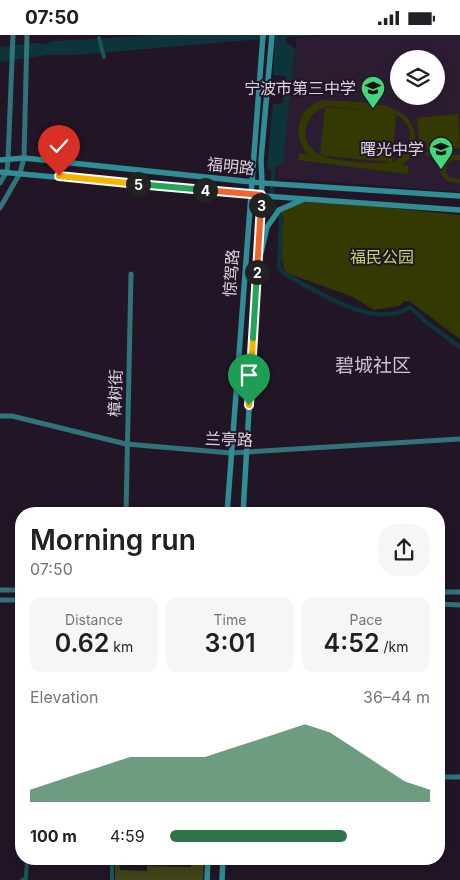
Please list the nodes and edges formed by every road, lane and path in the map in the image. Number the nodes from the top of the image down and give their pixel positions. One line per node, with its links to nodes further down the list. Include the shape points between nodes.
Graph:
1 (13, 35): 9 (street)
2 (28, 35): 7 (street)
3 (99, 38): 6 (street)
4 (262, 38): 12 (main road, 惊驾路)
5 (272, 38): 14 (main road, 惊驾路, via 261,160)
6 (104, 57)
7 (24, 158): 9 (main road, 福明路); 11 (street); 12 (main road, 福明路)
8 (0, 160): 9 (main road, 福明路)
9 (8, 160): 10 (street)
10 (3, 171): 11 (main road, 福明路); 13 (street)
11 (20, 173): 15 (main road, 福明路); 19 (street)
12 (251, 182): 14 (main road, 福明路); 15 (main road, 惊驾路)
13 (0, 183)
14 (262, 183): 16 (main road, 惊驾路); 17 (main road, 福明路)
15 (250, 195): 16 (main road, 福明路); 26 (main road, 惊驾路)
16 (261, 195): 18 (main road, 福明路); 21 (main road, 惊驾路)
17 (460, 196)
18 (304, 199): 20 (main road, 福明路); 21 (main road, via 279,209 267,227)
19 (0, 208)
20 (460, 210)
21 (257, 267): 27 (main road, 惊驾路)
22 (131, 274): 25 (street, 樟树街)
23 (0, 416): 25 (street, 兰亭路, via 12,416)
24 (460, 439): 27 (street, 兰亭路)
25 (126, 444): 26 (street, 兰亭路); 28 (street, 樟树街)
26 (231, 453): 27 (street, 兰亭路); 29 (main road, 惊驾路)
27 (246, 454): 30 (main road, 惊驾路)
28 (126, 507)
29 (227, 507)
30 (243, 507)
31 (0, 590): 32 (street)
32 (15, 590)
33 (445, 592): 34 (street)
34 (460, 592)
35 (0, 600): 36 (street)
36 (15, 600)
37 (445, 605): 38 (street)
38 (460, 605)
39 (445, 777): 40 (street)
40 (460, 777)
41 (27, 865): 45 (street, via 26,878)
42 (112, 865): 46 (street)
43 (208, 865): 47 (main road)
44 (223, 865): 48 (main road)
45 (22, 880)
46 (112, 880)
47 (207, 880)
48 (222, 880)

